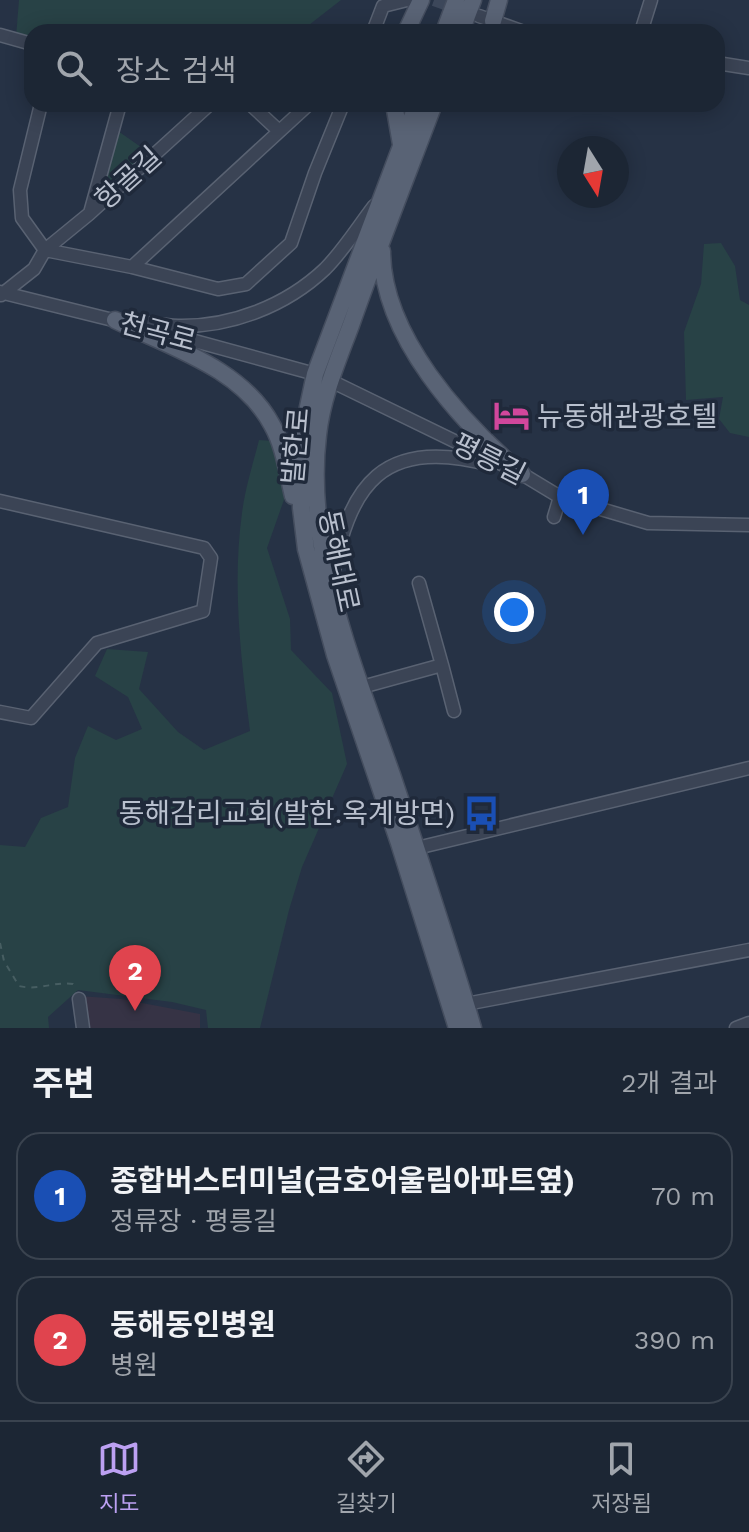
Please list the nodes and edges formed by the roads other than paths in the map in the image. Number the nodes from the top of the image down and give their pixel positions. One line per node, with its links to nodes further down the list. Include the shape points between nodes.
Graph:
1 (407, 0): 8 (street, via 383,6)
2 (421, 0): 9 (main road)
3 (456, 0): 10 (main road)
4 (473, 0): 11 (main road)
5 (499, 0): 7 (main road)
6 (651, 0): 12 (street)
7 (486, 23)
8 (376, 24)
9 (410, 24)
10 (447, 24)
11 (464, 24)
12 (644, 24)
13 (0, 35): 14 (street)
14 (24, 42)
15 (725, 64): 16 (street)
16 (749, 68)
17 (39, 112): 31 (street, via 20,190 22,218)
18 (118, 112): 29 (street)
19 (201, 112): 29 (street, 항골길)
20 (259, 112): 26 (street)
21 (300, 112): 26 (street)
22 (340, 112): 32 (street, via 291,243 246,284 218,289)
23 (395, 112): 27 (main road)
24 (424, 112): 27 (main road, 동해대로)
25 (427, 112): 30 (main road, 발한로)
26 (279, 131): 32 (street)
27 (401, 144): 28 (main road, 동해대로)
28 (381, 197): 34 (street, via 326,268 298,292 260,310 222,322 179,326); 35 (main road, 동해대로)
29 (89, 214): 31 (street, 항골길)
30 (382, 241): 35 (main road, 발한로); 36 (main road, via 388,294 419,357 476,433)
31 (45, 250): 32 (street); 33 (street, 항골길, via 34,269)
32 (132, 267)
33 (0, 294): 34 (street, 천곡로)
34 (115, 320): 35 (street, 천곡로); 41 (main road, via 215,368 260,405 281,446)
35 (323, 377): 36 (street, 평릉길); 41 (main road, 동해대로, via 301,440); 43 (main road, 발한로, via 317,487 319,527)
36 (522, 474): 37 (street, 평릉길); 43 (street, via 475,461 424,457 377,475 346,520)
37 (560, 497): 39 (street); 40 (street, 평릉길, via 648,523)
38 (0, 501): 47 (street, via 204,548 211,558 203,611 97,643 31,718)
39 (554, 517)
40 (749, 525)
41 (306, 549): 49 (main road, 동해대로, via 335,655)
42 (419, 583): 44 (street)
43 (332, 586): 45 (main road, 발한로)
44 (442, 665): 45 (street); 46 (street)
45 (362, 687): 49 (main road, 발한로)
46 (454, 711)
47 (0, 712)
48 (749, 768): 49 (street)
49 (409, 850): 52 (main road, 발한로); 55 (main road, 동해대로)
50 (749, 950): 52 (street)
51 (79, 999): 54 (street)
52 (466, 1004): 56 (main road, 발한로)
53 (749, 1023): 57 (street)
54 (83, 1028)
55 (457, 1028)
56 (473, 1028)
57 (736, 1028)

